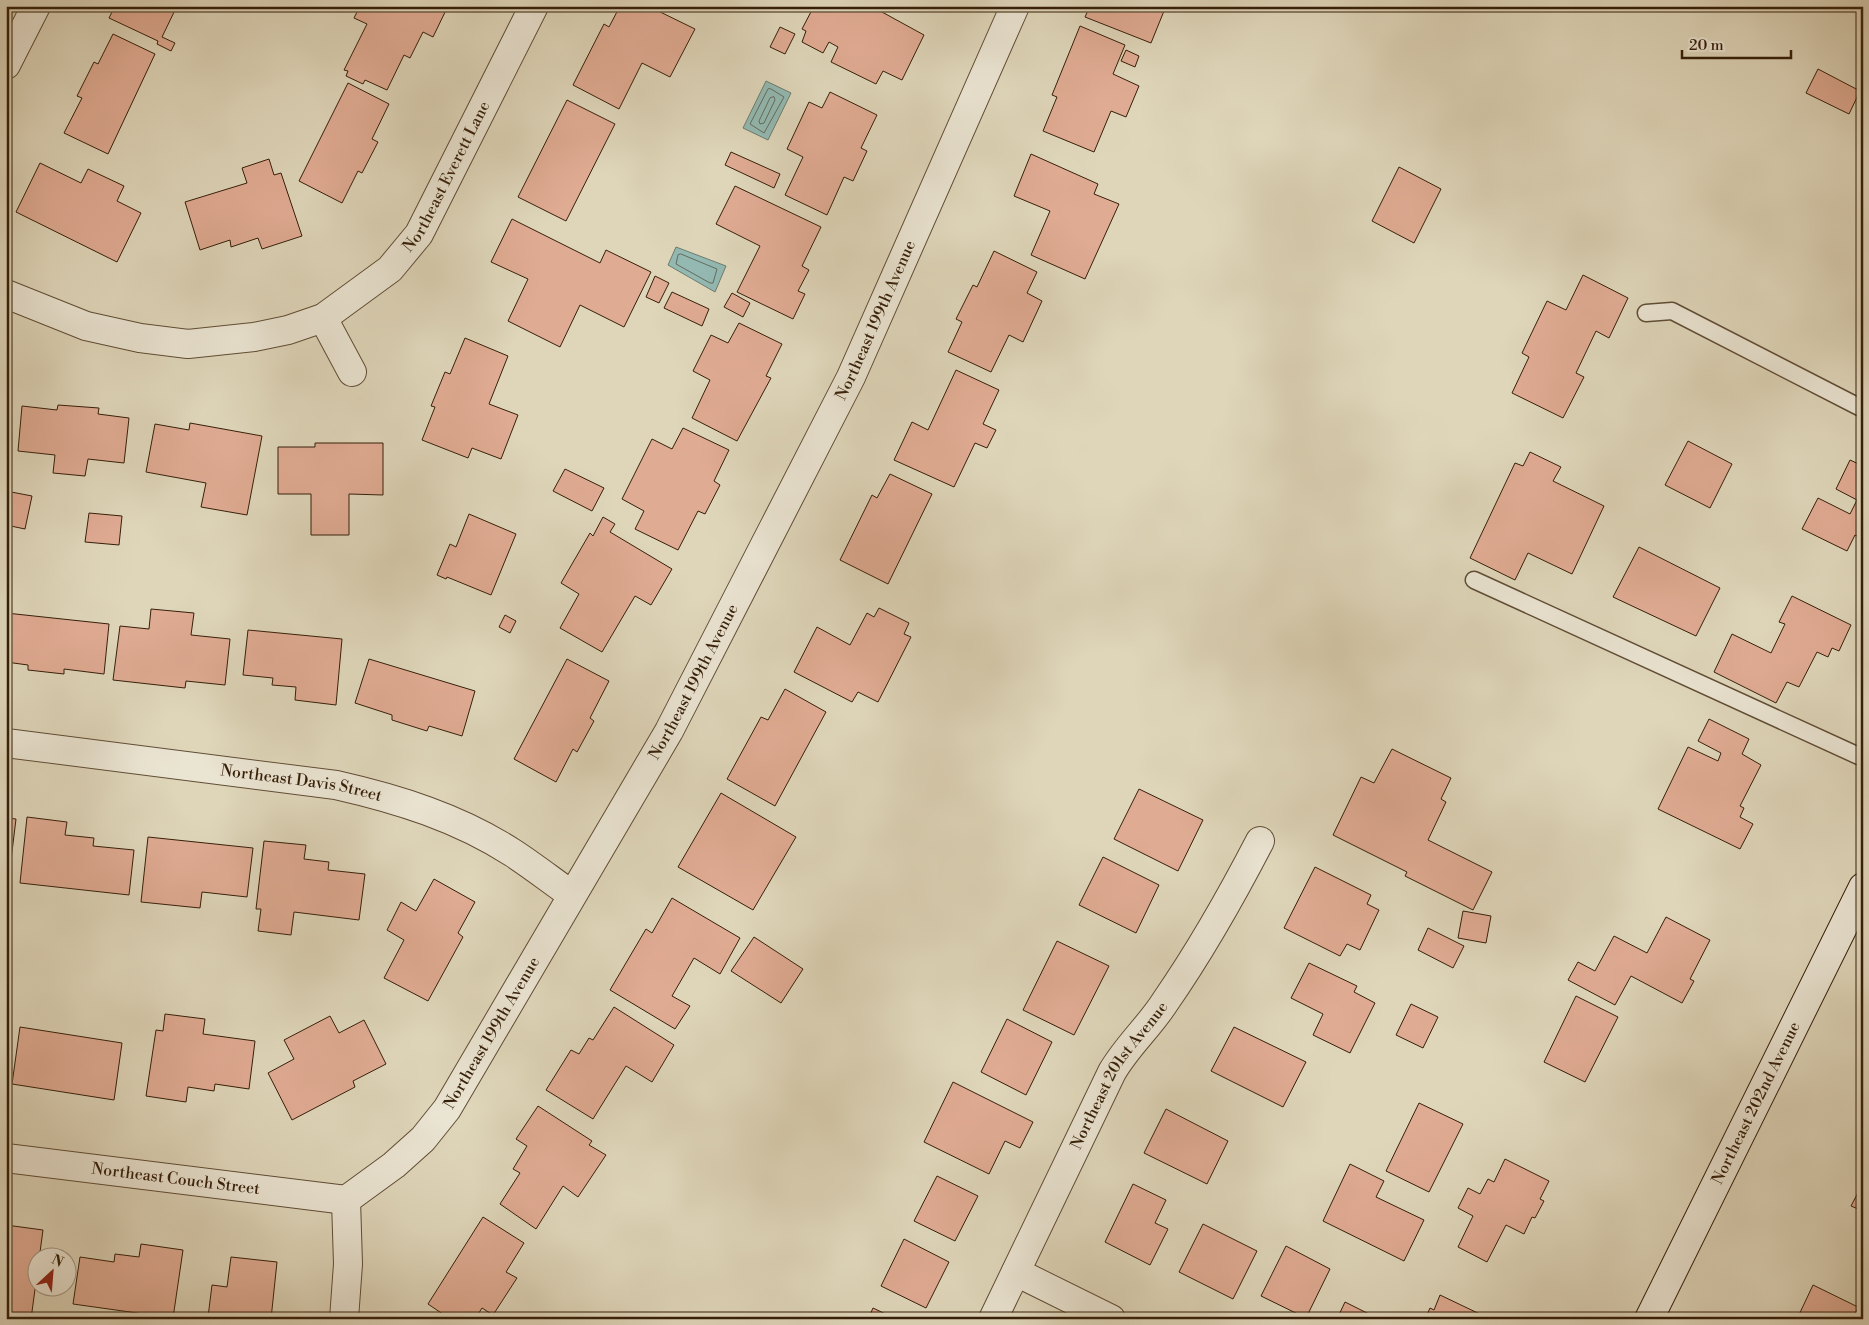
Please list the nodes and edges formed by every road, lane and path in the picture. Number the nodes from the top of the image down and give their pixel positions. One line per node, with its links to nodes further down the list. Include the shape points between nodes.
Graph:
1 (36, 6): 4 (street)
2 (534, 6): 7 (street, Northeast Everett Lane, via 419,234 390,269)
3 (1015, 6): 15 (street, Northeast 199th Avenue, via 851,377 669,731)
4 (6, 65)
5 (6, 294): 7 (street, Northeast Everett Lane, via 86,326 188,344 254,337)
6 (1646, 313): 9 (lane, via 1672,311)
7 (323, 318): 8 (street)
8 (352, 372)
9 (1863, 409)
10 (1474, 580): 12 (lane)
11 (6, 743): 15 (street, Northeast Davis Street, via 336,785 382,795 470,829 512,852)
12 (1863, 758)
13 (1260, 841): 18 (street, Northeast 201st Avenue, via 1227,904 1164,1004 1124,1050)
14 (1863, 886): 22 (street, Northeast 202nd Avenue)
15 (572, 895): 17 (street, Northeast 199th Avenue, via 447,1109 423,1140)
16 (6, 1158): 17 (street, Northeast Couch Street)
17 (346, 1200): 19 (street, via 348,1264)
18 (1016, 1272): 20 (street, Northeast 201st Avenue); 21 (street)
19 (344, 1319)
20 (992, 1319)
21 (1111, 1319)
22 (1649, 1319)

